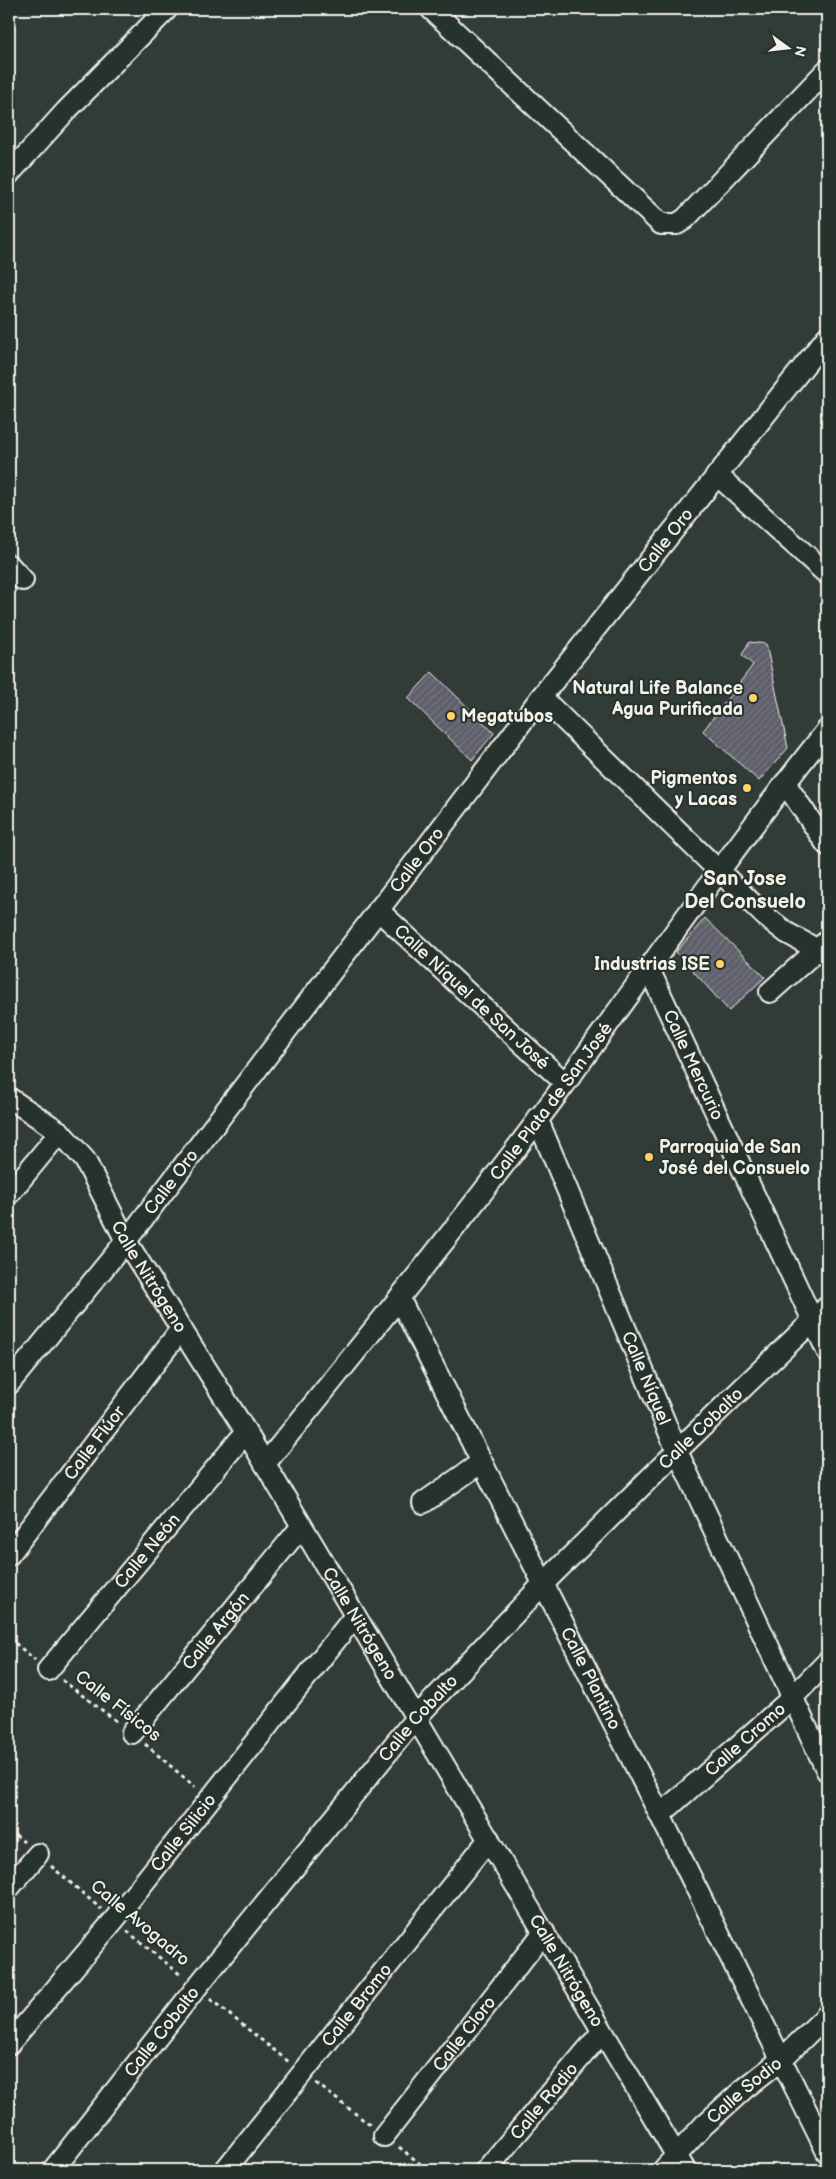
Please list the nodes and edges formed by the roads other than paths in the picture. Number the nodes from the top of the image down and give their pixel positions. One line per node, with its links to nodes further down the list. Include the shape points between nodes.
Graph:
1 (167, 9): 4 (street)
2 (430, 9): 3 (street, via 661,224 685,219)
3 (827, 70)
4 (9, 174)
5 (827, 337): 6 (street, Calle Oro)
6 (717, 475): 8 (street); 10 (street, Calle Oro)
7 (9, 565): 9 (street)
8 (827, 574)
9 (23, 580)
10 (541, 697): 14 (street); 15 (street, Calle Oro)
11 (827, 730): 12 (street, Calle Plata de San José)
12 (785, 783): 13 (street); 14 (street, Calle Plata de San José)
13 (827, 846)
14 (719, 873): 16 (street, via 787,933); 17 (street, Calle Plata de San José)
15 (378, 910): 19 (street, Calle Níquel de San José); 24 (street, Calle Oro)
16 (824, 949): 18 (street)
17 (648, 967): 19 (street, Calle Plata de San José); 26 (street, Calle Mercurio)
18 (770, 992)
19 (565, 1082): 21 (street, Calle Plata de San José)
20 (9, 1098): 22 (street, Calle Nitrógeno)
21 (537, 1118): 25 (street, Calle Plata de San José); 31 (street, Calle Níquel)
22 (60, 1132): 23 (street); 24 (street, Calle Nitrógeno, via 85,1160)
23 (9, 1194)
24 (126, 1241): 27 (street, Calle Nitrógeno); 29 (street, Calle Oro)
25 (398, 1298): 32 (street, Calle Plantino); 33 (street, Calle Plata de San José)
26 (820, 1314): 28 (street, Calle Mercurio); 31 (street, Calle Cobalto)
27 (181, 1329): 30 (street, Calle Nitrógeno); 36 (street, Calle Flúor)
28 (827, 1351)
29 (9, 1384)
30 (246, 1432): 33 (street, Calle Nitrógeno); 40 (street, Calle Neón)
31 (677, 1451): 37 (street, Calle Cobalto); 41 (street, Calle Níquel)
32 (482, 1462): 34 (street); 37 (street, Calle Plantino)
33 (265, 1464): 35 (street, Calle Nitrógeno)
34 (423, 1503)
35 (301, 1528): 38 (street, Calle Nitrógeno); 43 (street, Calle Argón)
36 (9, 1555)
37 (543, 1584): 42 (street, Calle Cobalto); 45 (street, Calle Plantino)
38 (354, 1617): 42 (street, Calle Nitrógeno); 52 (street, Calle Silicio, via 114,1920)
39 (827, 1662): 41 (street, Calle Cromo)
40 (48, 1670)
41 (792, 1698): 44 (street, Calle Níquel); 45 (street, Calle Cromo)
42 (415, 1719): 46 (street, Calle Nitrógeno); 57 (street, Calle Cobalto)
43 (132, 1734)
44 (827, 1771)
45 (660, 1815): 53 (street, Calle Plantino)
46 (489, 1839): 49 (street, Calle Nitrógeno); 58 (street, Calle Bromo)
47 (38, 1854): 48 (street)
48 (9, 1888)
49 (544, 1932): 51 (street, Calle Nitrógeno); 54 (street, Calle Cloro)
50 (827, 2015): 53 (street, Calle Sodio)
51 (602, 2032): 56 (street, Calle Nitrógeno); 59 (street, Calle Radio)
52 (9, 2044)
53 (782, 2059): 55 (street, Calle Plantino); 56 (street, Calle Sodio, via 744,2090)
54 (384, 2136)
55 (827, 2152)
56 (681, 2162): 60 (street, Calle Sodio)
57 (53, 2170)
58 (225, 2170)
59 (486, 2170)
60 (664, 2170)

